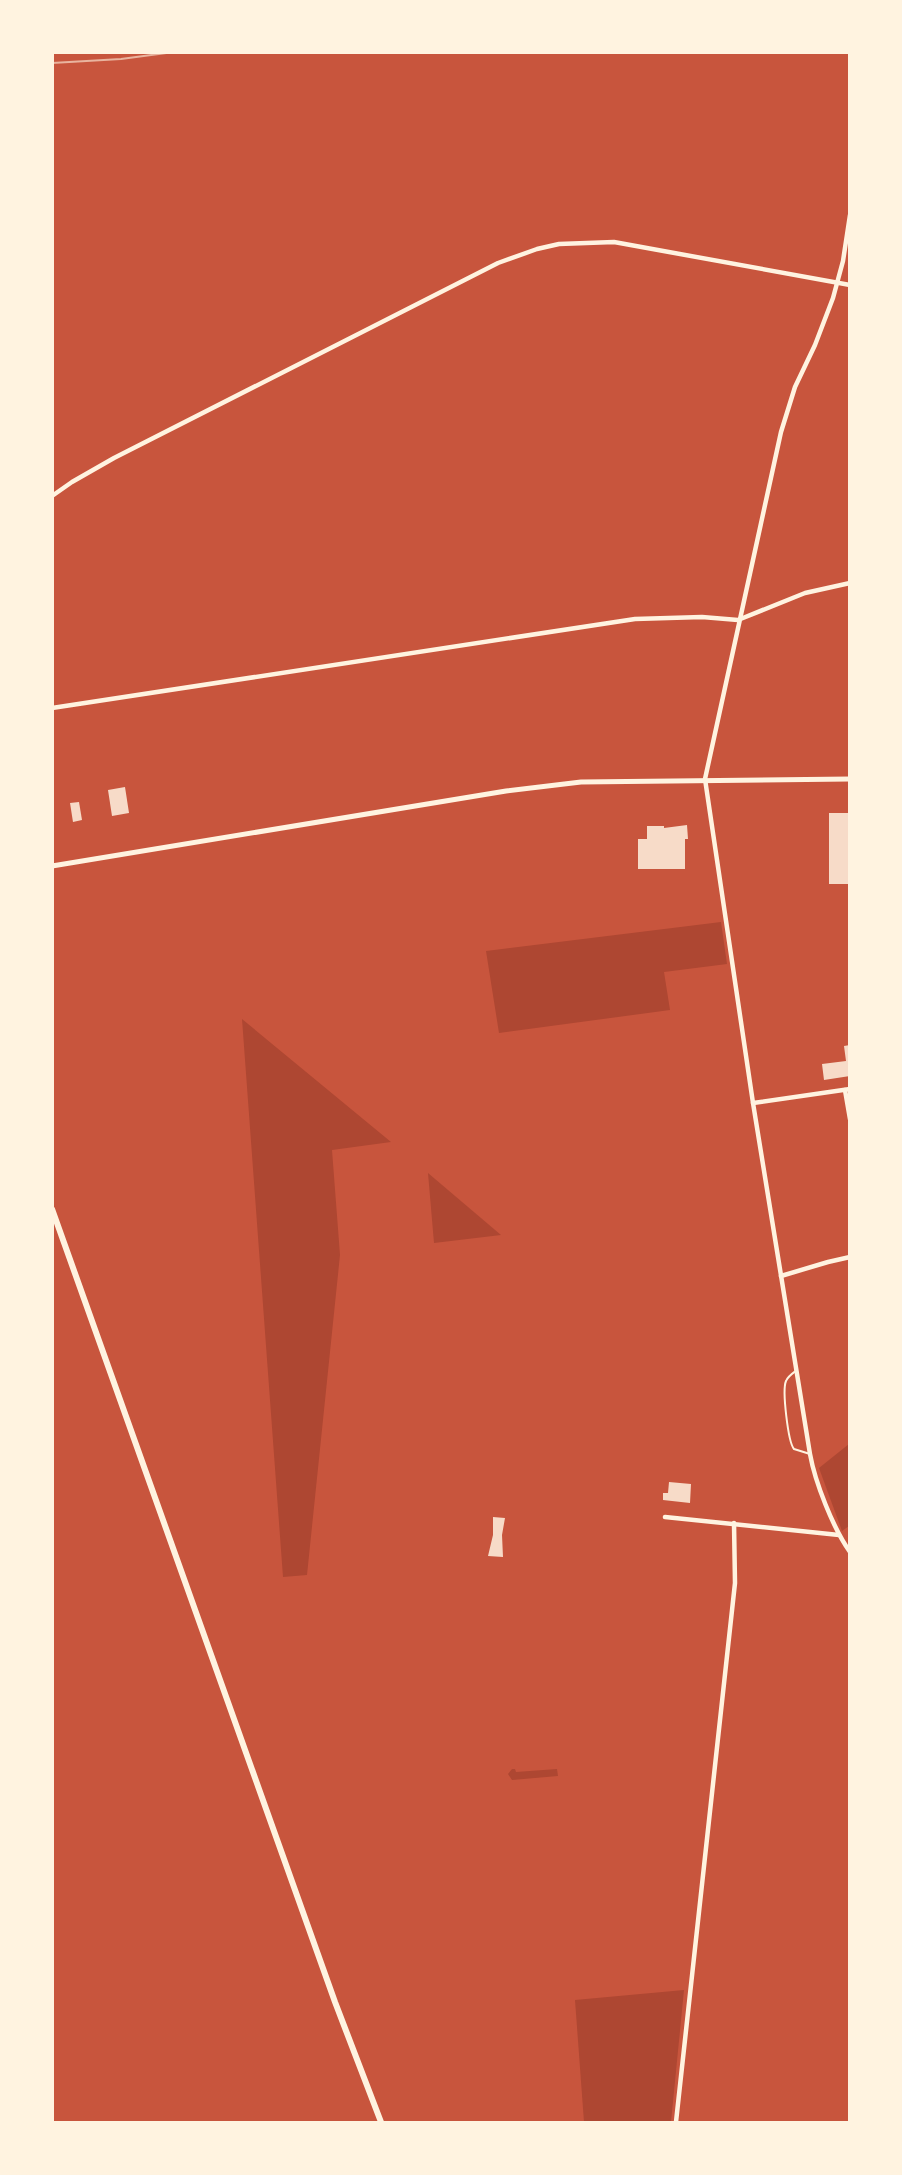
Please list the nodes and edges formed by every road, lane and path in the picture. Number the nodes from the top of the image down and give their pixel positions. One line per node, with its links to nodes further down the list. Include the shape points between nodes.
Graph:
1 (849, 215): 2 (street)
2 (837, 283): 3 (street); 4 (street, via 614,242 574,242 537,249 498,263 114,458); 6 (street, via 789,403)
3 (849, 285)
4 (52, 496)
5 (849, 583): 6 (street, via 804,593)
6 (738, 620): 7 (street, via 635,619); 8 (street)
7 (52, 708)
8 (705, 779): 9 (street); 10 (street, via 581,782 506,791); 12 (street)
9 (849, 779)
10 (52, 866)
11 (847, 1089): 12 (street); 13 (street)
12 (753, 1103): 16 (street)
13 (849, 1119)
14 (52, 1209): 23 (main road, via 334,2002)
15 (849, 1257): 16 (street)
16 (781, 1276): 17 (street)
17 (797, 1370): 18 (street); 18 (lane, via 785,1385 788,1436 794,1449)
18 (810, 1454): 21 (street)
19 (665, 1517): 20 (street)
20 (734, 1523): 21 (street); 24 (street, via 733,1601)
21 (839, 1535): 22 (street)
22 (849, 1552)
23 (381, 2122)
24 (676, 2122)

